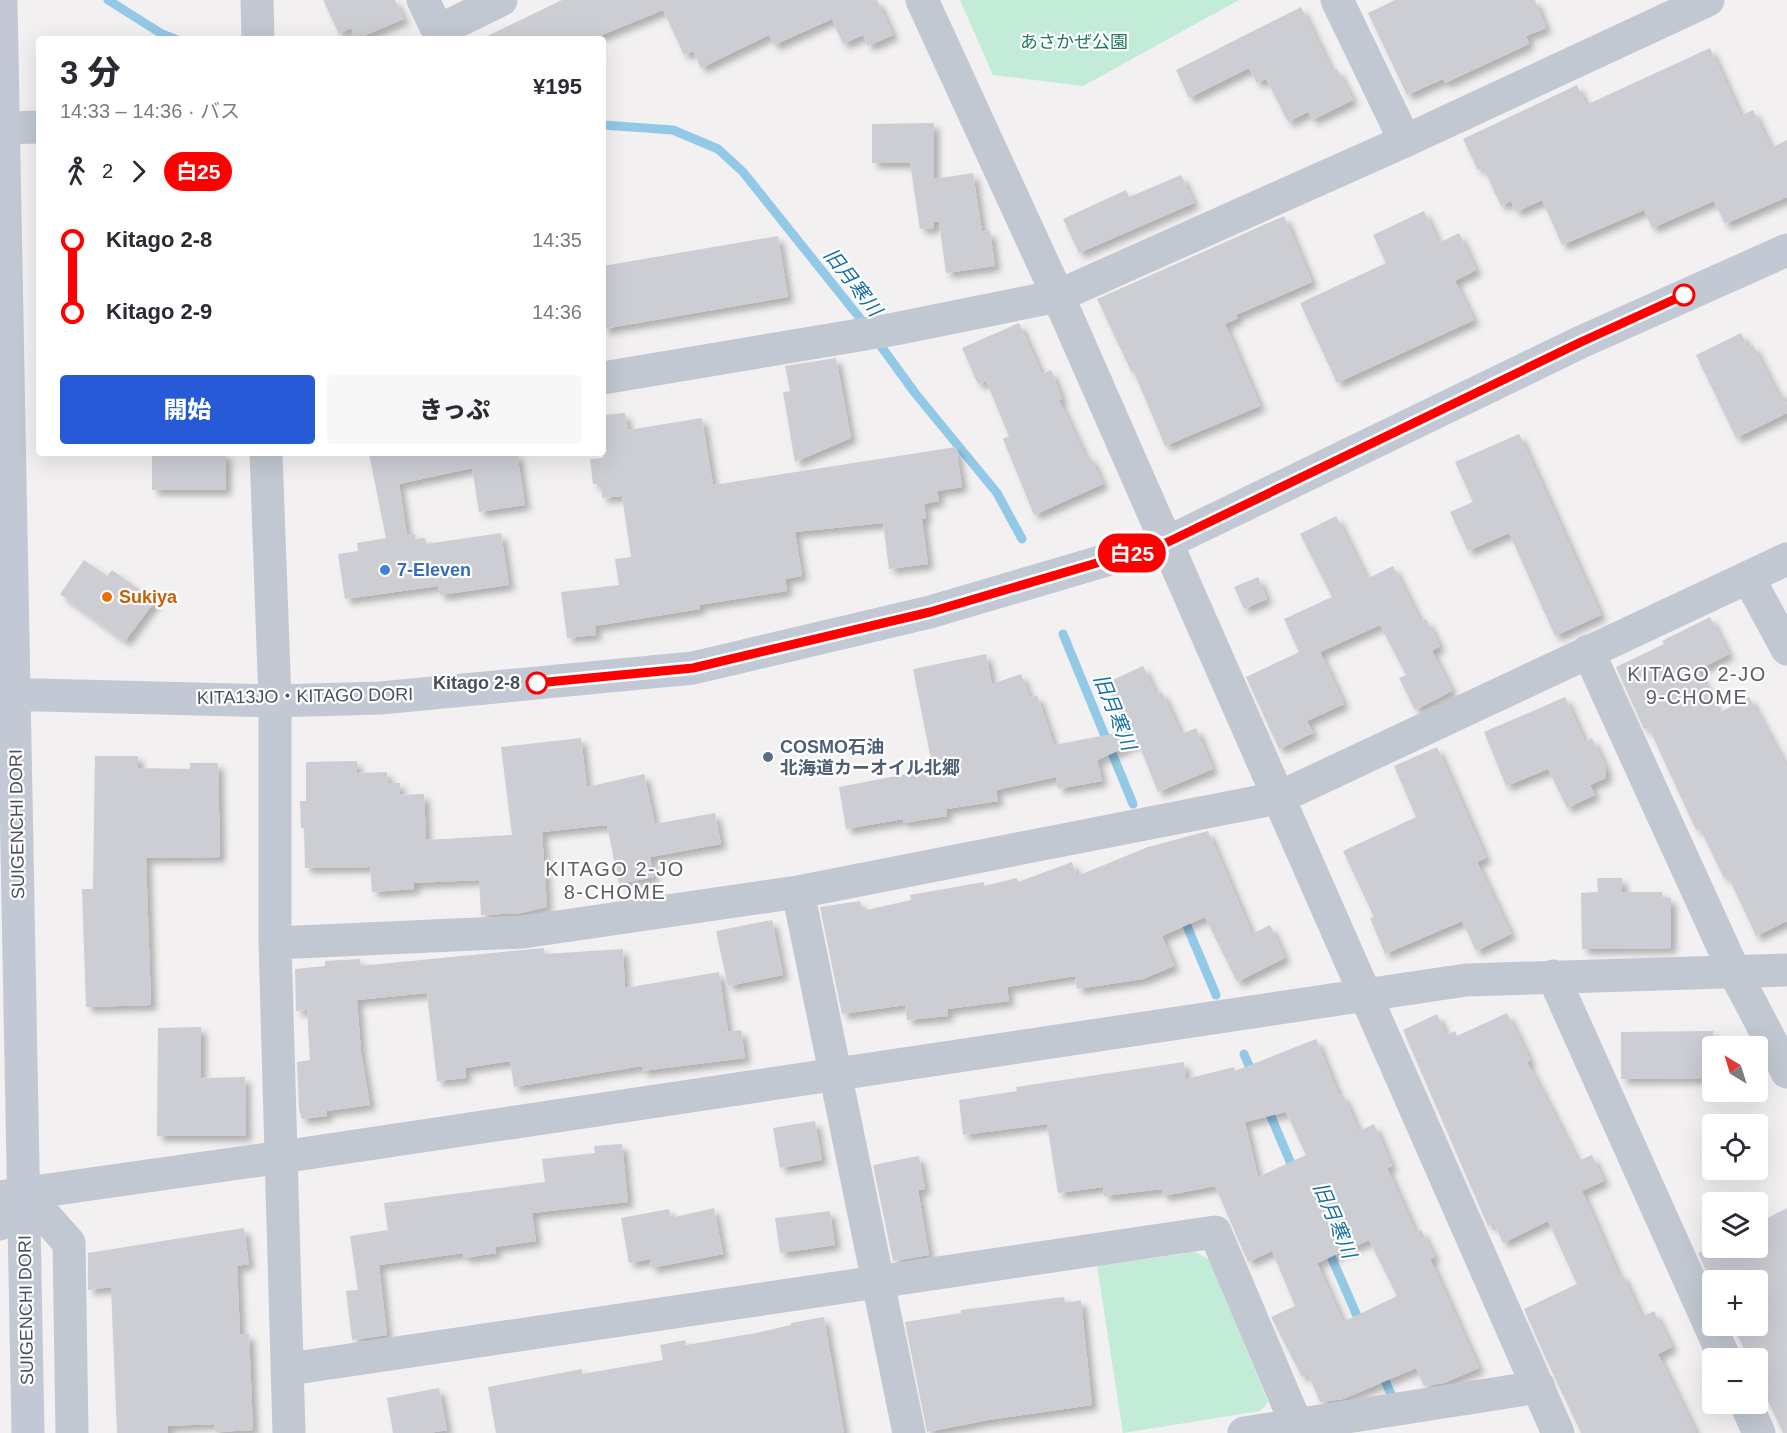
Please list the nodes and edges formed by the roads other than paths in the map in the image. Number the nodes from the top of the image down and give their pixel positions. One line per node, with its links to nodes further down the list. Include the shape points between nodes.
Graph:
1 (1, 0): 10 (main road, SUIGENCHI DORI)
2 (257, 0): 8 (street)
3 (423, 0): 4 (street, via 438,31)
4 (501, 0)
5 (922, 0): 13 (street)
6 (1337, 0): 11 (street)
7 (1708, 0): 11 (street)
8 (258, 36)
9 (36, 127): 10 (street)
10 (2, 128): 21 (main road, SUIGENCHI DORI)
11 (1405, 141): 13 (street)
12 (1787, 250): 16 (main road, KITA13JO・KITAGO DORI, via 1581,342)
13 (1058, 296): 14 (street); 16 (street)
14 (606, 377)
15 (266, 456): 22 (street)
16 (1168, 542): 22 (main road, KITA13JO・KITAGO DORI, via 930,612 693,668 381,698); 23 (street)
17 (1787, 559): 18 (street)
18 (1748, 577): 19 (street); 20 (street)
19 (1787, 649)
20 (1588, 651): 23 (street); 27 (street)
21 (8, 694): 22 (main road, KITA13JO・KITAGO DORI); 33 (main road, SUIGENCHI DORI)
22 (275, 701): 25 (street)
23 (1278, 798): 24 (street); 29 (street)
24 (798, 892): 25 (street, via 523,932); 31 (street)
25 (275, 943): 32 (street)
26 (1787, 970): 27 (street)
27 (1734, 971): 28 (street); 30 (street)
28 (1553, 976): 29 (street, via 1466,980); 36 (street)
29 (1365, 993): 31 (street); 38 (street)
30 (1787, 1072)
31 (836, 1073): 32 (street); 35 (street)
32 (282, 1157): 33 (street); 37 (street)
33 (12, 1195): 34 (street); 41 (main road, SUIGENCHI DORI, via 26,1309); 42 (street, via 69,1243)
34 (0, 1224)
35 (878, 1281): 37 (street); 40 (street, via 1215,1232); 44 (street)
36 (1720, 1348)
37 (289, 1369): 43 (street)
38 (1539, 1387): 40 (street); 46 (street)
39 (1750, 1414): 47 (street)
40 (1299, 1428): 45 (street)
41 (27, 1433)
42 (72, 1433)
43 (289, 1433)
44 (909, 1433)
45 (1244, 1433)
46 (1558, 1433)
47 (1759, 1433)

